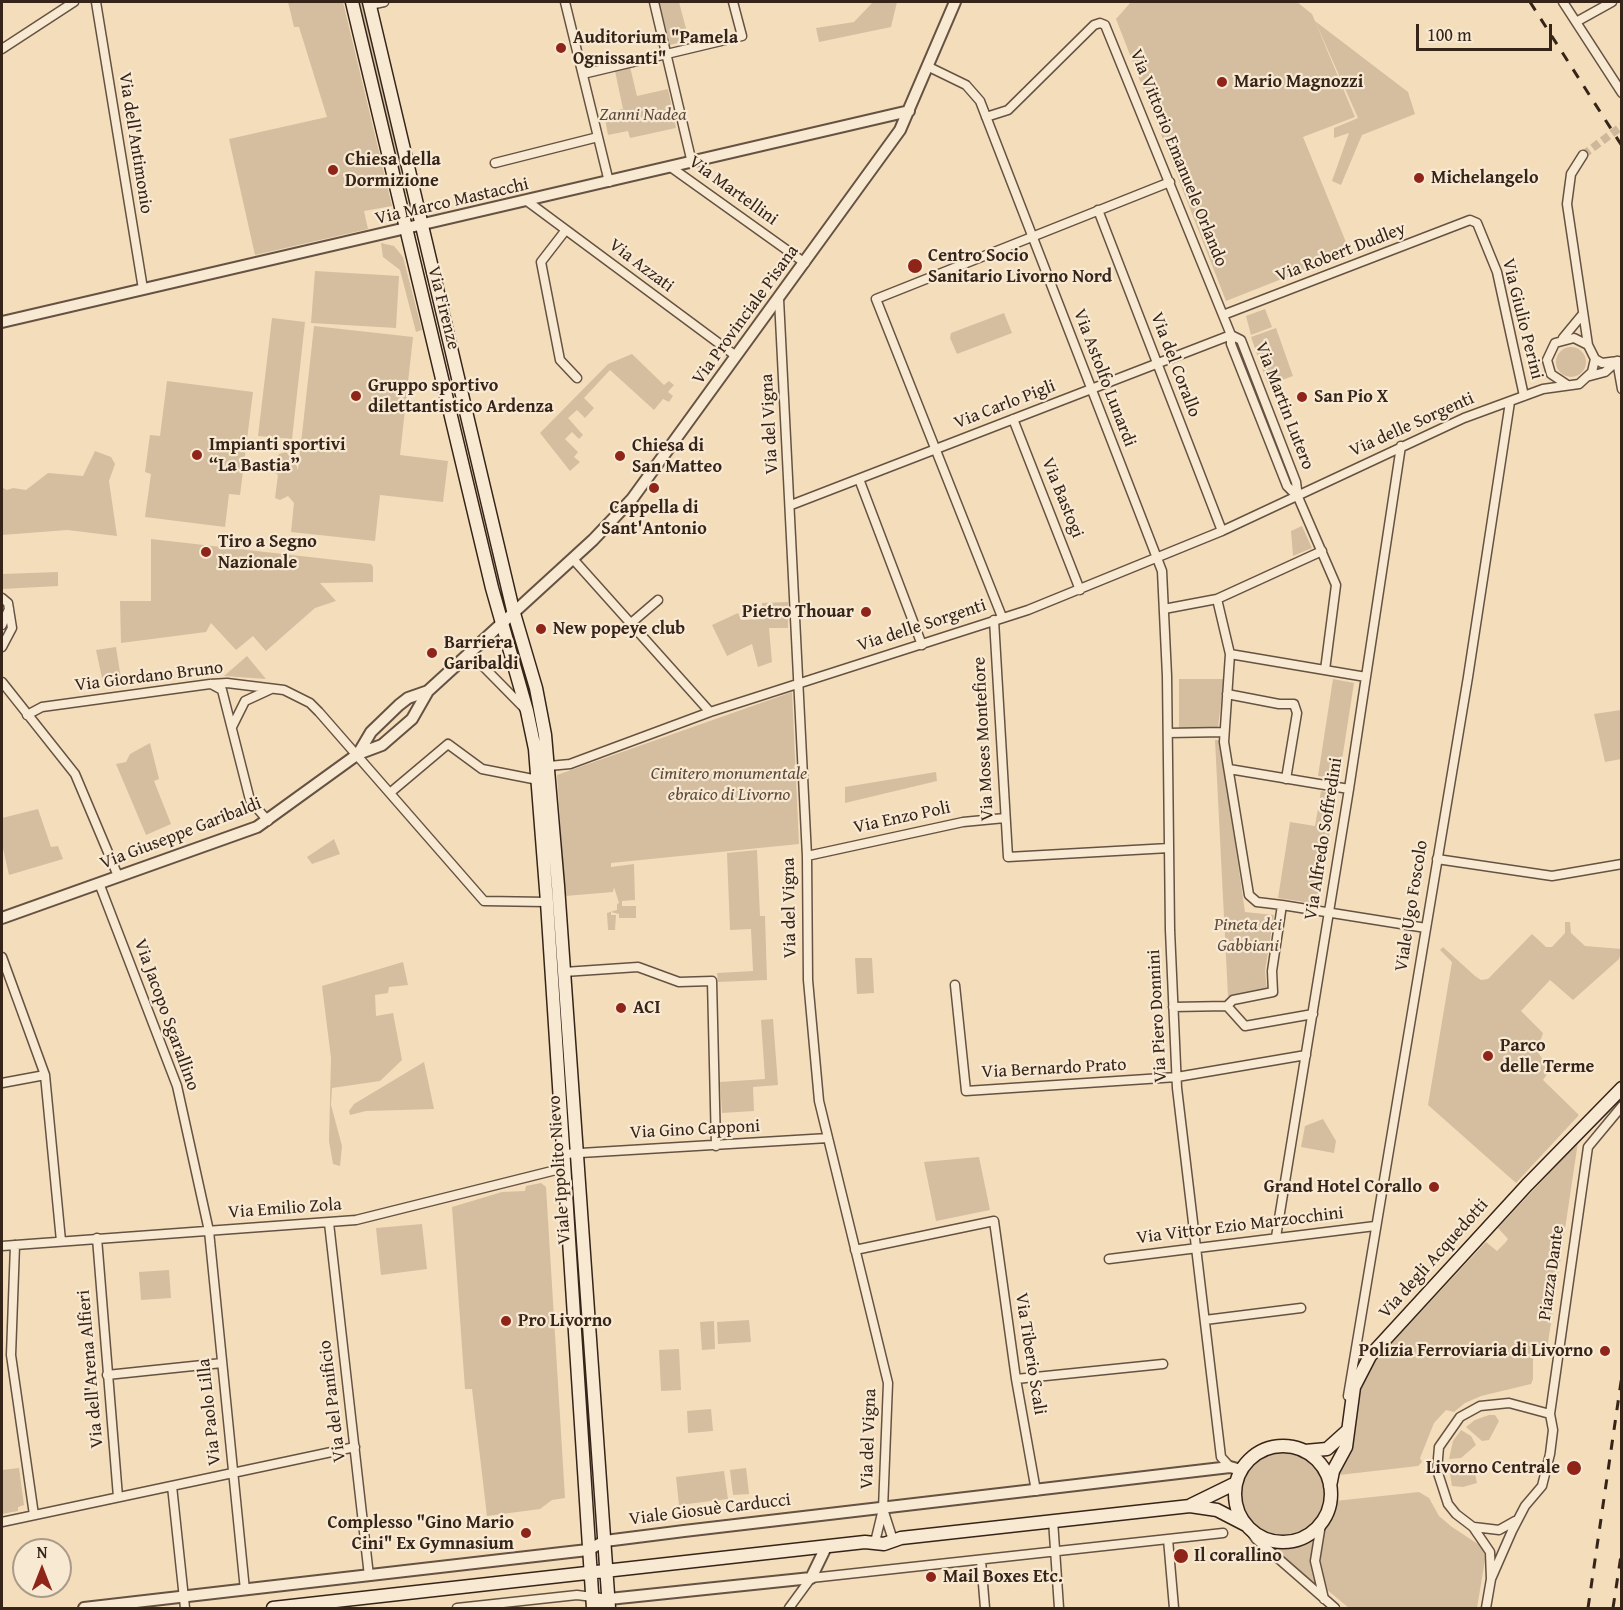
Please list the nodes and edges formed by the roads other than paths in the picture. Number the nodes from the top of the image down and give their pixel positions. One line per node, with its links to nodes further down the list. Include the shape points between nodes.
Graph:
1 (74, 2): 13 (street)
2 (96, 2): 35 (street, Via dell'Antimonio)
3 (352, 2): 31 (main road, Via Firenze)
4 (384, 2): 11 (street)
5 (565, 2): 16 (street)
6 (654, 2): 14 (street)
7 (733, 2): 14 (street, via 742,36)
8 (955, 2): 15 (street, Via Provinciale Pisana)
9 (1563, 2): 12 (street)
10 (1612, 2): 12 (street)
11 (369, 3): 30 (main road, Via Firenze)
12 (1576, 22): 17 (street)
13 (2, 49)
14 (667, 54): 16 (street); 23 (street)
15 (929, 67): 18 (street, Via Provinciale Pisana); 19 (street, Via Astolfo Lunardi, via 971,89)
16 (583, 74): 20 (street)
17 (1622, 93)
18 (909, 111): 23 (street, Via Marco Mastacchi); 34 (street, Via Provinciale Pisana, via 900,130)
19 (986, 117): 26 (street, Via Vittorio Emanuele Orlando, via 1008,110 1094,25 1102,24 1108,29); 33 (street, Via Astolfo Lunardi)
20 (598, 136): 22 (street); 25 (street)
21 (1582, 155): 38 (street, via 1571,174 1567,199)
22 (495, 163)
23 (692, 163): 24 (street, Via Marco Mastacchi)
24 (672, 168): 25 (street, Via Marco Mastacchi); 34 (street, Via Martellini)
25 (609, 182): 27 (street, Via Marco Mastacchi)
26 (1170, 182): 28 (street); 37 (street, Via Vittorio Emanuele Orlando)
27 (526, 201): 30 (street, Via Marco Mastacchi); 32 (street, Via Azzati)
28 (1098, 210): 33 (street); 46 (street, Via del Corallo)
29 (1470, 220): 37 (street, Via Robert Dudley); 54 (street, Via Giulio Perini, via 1477,223 1497,272)
30 (422, 226): 31 (street, Via Marco Mastacchi); 72 (main road, Via Firenze)
31 (405, 230): 35 (street, Via Marco Mastacchi); 74 (main road, Via Firenze)
32 (565, 231): 43 (street, Via Azzati); 49 (street, via 541,262 560,360)
33 (1031, 235): 51 (street, Via Astolfo Lunardi); 58 (street, Via Moses Montefiore, via 876,298)
34 (805, 263): 36 (street, Via Provinciale Pisana)
35 (143, 289): 39 (street, Via Marco Mastacchi)
36 (779, 299): 43 (street, Via Provinciale Pisana); 61 (street, Via del Vigna)
37 (1224, 315): 40 (street, Via Martin Lutero)
38 (1582, 315): 41 (street); 42 (street)
39 (2, 322)
40 (1231, 335): 46 (street, Via Carlo Pigli); 60 (street, Via Martin Lutero, via 1241,340 1296,482)
41 (1562, 339): 42 (street, via 1574,338); 47 (street, via 1550,351)
42 (1588, 345): 44 (street)
43 (736, 356): 65 (street, Via Provinciale Pisana, via 620,514)
44 (1594, 359): 45 (street, via 1602,363); 48 (street)
45 (1619, 360): 48 (street, Via delle Sorgenti, via 1605,372); 53 (street)
46 (1158, 363): 51 (street, Via Carlo Pigli); 62 (street, Via del Corallo)
47 (1549, 371): 50 (street); 52 (street)
48 (1590, 376): 50 (street, Via delle Sorgenti, via 1579,384)
49 (577, 378)
50 (1566, 384): 52 (street, Via delle Sorgenti)
51 (1090, 389): 56 (street, Via Carlo Pigli); 64 (street, Via Astolfo Lunardi)
52 (1543, 389): 54 (street, Via delle Sorgenti)
53 (1622, 389)
54 (1524, 396): 55 (street, Via delle Sorgenti)
55 (1510, 402): 57 (street, Via delle Sorgenti); 106 (street, Viale Ugo Foscolo)
56 (1012, 419): 58 (street, Via Carlo Pigli); 66 (street, Via Bastogi)
57 (1401, 446): 60 (street, Via delle Sorgenti); 82 (street, Via Alfredo Soffredini)
58 (936, 449): 59 (street, Via Carlo Pigli); 73 (street, Via Moses Montefiore)
59 (859, 479): 61 (street, Via Carlo Pigli); 77 (street)
60 (1298, 497): 62 (street, Via delle Sorgenti); 63 (street)
61 (791, 505): 85 (street, Via del Vigna)
62 (1222, 531): 64 (street, Via delle Sorgenti)
63 (1322, 551): 69 (street); 81 (street, via 1336,585)
64 (1158, 558): 66 (street, Via delle Sorgenti); 71 (street, Via Piero Donnini)
65 (573, 559): 72 (street, Via Provinciale Pisana); 75 (street)
66 (1080, 590): 73 (street, Via delle Sorgenti)
67 (2, 598): 70 (street)
68 (658, 600): 75 (street)
69 (1217, 600): 71 (street); 80 (street)
70 (9, 609): 76 (street); 78 (street, via 12,628)
71 (1164, 609): 94 (street, Via Piero Donnini)
72 (513, 610): 74 (street, Via Provinciale Pisana); 96 (main road, Via Firenze, via 536,688)
73 (998, 619): 77 (street, Via delle Sorgenti); 102 (street, Via Moses Montefiore)
74 (501, 622): 79 (street, Via Provinciale Pisana); 89 (main road, Via Firenze)
75 (630, 624): 90 (street)
76 (2, 625)
77 (922, 645): 85 (street, Via delle Sorgenti)
78 (2, 647)
79 (469, 652): 87 (street, Via Provinciale Pisana); 89 (street)
80 (1230, 654): 81 (street); 88 (street)
81 (1325, 670): 82 (street)
82 (1366, 676): 100 (street, Via Alfredo Soffredini)
83 (2, 682): 91 (street)
84 (210, 684): 86 (street, Via Giordano Bruno); 91 (street, Via Giordano Bruno, via 42,707); 92 (street, via 222,690)
85 (797, 684): 90 (street, Via delle Sorgenti); 105 (street, Via del Vigna)
86 (278, 688): 92 (street, via 244,701); 95 (street, Via Giordano Bruno, via 315,707)
87 (428, 691): 95 (street, via 399,705 371,732); 95 (street, via 412,719 382,745)
88 (1227, 694): 93 (street); 98 (street, via 1294,704 1297,713)
89 (527, 711): 99 (main road, Viale Ippolito Nievo)
90 (710, 712): 96 (street, Via delle Sorgenti, via 570,764)
91 (27, 715): 108 (street, via 75,774)
92 (232, 727): 103 (street, via 250,800)
93 (1224, 732): 94 (street); 97 (street)
94 (1168, 733): 104 (street, Via Piero Donnini)
95 (358, 754): 101 (street, Via Giordano Bruno); 103 (street, Via Giuseppe Garibaldi)
96 (549, 766): 116 (main road, Viale Ippolito Nievo)
97 (1229, 769): 98 (street); 111 (street, via 1250,898)
98 (1286, 779): 100 (street)
99 (538, 780): 101 (street, via 482,769 448,744); 110 (main road, Viale Ippolito Nievo)
100 (1349, 789): 112 (street, Via Alfredo Soffredini)
101 (391, 792): 110 (street, Via Giordano Bruno, via 484,901)
102 (1005, 818): 104 (street, Via Moses Montefiore, via 1008,857); 105 (street, Via Enzo Poli, via 963,822)
103 (268, 820): 108 (street, Via Giuseppe Garibaldi)
104 (1169, 849): 119 (street, Via Piero Donnini)
105 (807, 856): 127 (street, Via del Vigna, via 808,980 816,1086)
106 (1437, 859): 107 (street, via 1552,876); 114 (street, Viale Ugo Foscolo)
107 (1622, 864)
108 (118, 876): 109 (street, Via Giuseppe Garibaldi)
109 (99, 883): 113 (street, Via Giuseppe Garibaldi); 134 (street, Via Jacopo Sgarallino, via 177,1086)
110 (547, 902): 130 (main road, Viale Ippolito Nievo)
111 (1282, 905): 112 (street); 118 (street, via 1272,971 1273,992 1233,1000)
112 (1328, 913): 114 (street); 120 (street, Via Alfredo Soffredini)
113 (2, 918)
114 (1426, 928): 133 (street, Viale Ugo Foscolo)
115 (2, 957): 122 (street)
116 (564, 972): 128 (street, via 638,967 679,982 712,981); 129 (main road, Viale Ippolito Nievo)
117 (956, 985): 123 (street, Via Bernardo Prato, via 966,1090)
118 (1227, 1006): 119 (street); 120 (street, via 1245,1026)
119 (1173, 1007): 123 (street, Via Piero Donnini)
120 (1313, 1014): 121 (street, Via Alfredo Soffredini)
121 (1306, 1054): 123 (street); 135 (street, Via Alfredo Soffredini)
122 (45, 1075): 124 (street); 137 (street)
123 (1177, 1077): 140 (street, Via Piero Donnini)
124 (2, 1083)
125 (1622, 1088): 151 (main road, Via degli Acquedotti, via 1370,1356 1356,1380)
126 (1622, 1106): 149 (street, Piazza Dante, via 1588,1147)
127 (828, 1138): 128 (street, Via Gino Capponi); 141 (street, Via del Vigna)
128 (717, 1146): 129 (street, Via Gino Capponi)
129 (578, 1153): 130 (street, Via Gino Capponi); 176 (main road, Viale Ippolito Nievo)
130 (564, 1154): 131 (main road, Viale Ippolito Nievo)
131 (564, 1168): 132 (street, Via Emilio Zola, via 364,1218); 178 (main road, Viale Ippolito Nievo)
132 (329, 1223): 134 (street, Via Emilio Zola); 154 (street, Via del Panificio)
133 (1375, 1226): 135 (street, Via Vittor Ezio Marzocchini); 151 (street, Viale Ugo Foscolo, via 1349,1377)
134 (209, 1231): 136 (street, Via Emilio Zola); 145 (street, Via Paolo Lilla)
135 (1276, 1237): 140 (street, Via Vittor Ezio Marzocchini)
136 (97, 1238): 137 (street, Via Emilio Zola); 147 (street, Via dell'Arena Alfieri)
137 (61, 1241): 138 (street, Via Emilio Zola)
138 (15, 1245): 139 (street, Via Emilio Zola); 165 (street, via 11,1355)
139 (2, 1246)
140 (1196, 1248): 142 (street, Via Vittor Ezio Marzocchini); 144 (street, Via Piero Donnini)
141 (855, 1250): 148 (street, Via Tiberio Scali, via 994,1221); 164 (street, Via del Vigna, via 888,1383)
142 (1109, 1258)
143 (1301, 1308): 144 (street)
144 (1205, 1320): 156 (street, Via Piero Donnini, via 1221,1457)
145 (222, 1363): 147 (street); 157 (street, Via Paolo Lilla)
146 (1163, 1364): 148 (street)
147 (107, 1375): 162 (street, Via dell'Arena Alfieri)
148 (1016, 1379): 161 (street, Via Tiberio Scali)
149 (1551, 1404): 150 (street); 152 (street, Piazza Dante)
150 (1538, 1411): 152 (street, Piazza Dante); 171 (street, Piazza Dante, via 1509,1403 1480,1406 1460,1417 1445,1434 1437,1461 1441,1488 1456,1514)
151 (1349, 1414): 153 (main road, Via degli Acquedotti)
152 (1550, 1414): 166 (street, Piazza Dante, via 1553,1431 1542,1486)
153 (1347, 1431): 155 (main road, via 1327,1449); 160 (main road, Via degli Acquedotti, via 1344,1451)
154 (355, 1447): 157 (street); 183 (street, Via del Panificio)
155 (1305, 1451): 156 (main road, via 1273,1447); 160 (main road, via 1322,1466)
156 (1236, 1468): 158 (main road); 161 (street, Viale Giosuè Carducci)
157 (233, 1474): 159 (street); 186 (street, Via Paolo Lilla)
158 (1236, 1483): 163 (main road); 170 (main road, via 1235,1505)
159 (172, 1486): 162 (street); 188 (street)
160 (1330, 1486): 169 (main road, via 1330,1504)
161 (1036, 1491): 164 (street, Viale Giosuè Carducci)
162 (118, 1497): 165 (street)
163 (1190, 1506): 167 (main road); 170 (main road, via 1217,1510)
164 (883, 1509): 173 (street); 175 (street); 176 (street, Viale Giosuè Carducci)
165 (34, 1515): 168 (street)
166 (1519, 1519): 171 (street, via 1498,1530); 185 (street, Piazza Dante)
167 (1053, 1520): 173 (main road); 179 (street)
168 (2, 1522)
169 (1321, 1524): 170 (main road, via 1309,1535 1288,1542 1267,1540); 187 (street, via 1315,1561)
170 (1247, 1527): 187 (street)
171 (1473, 1527): 185 (street, Piazza Dante, via 1490,1551)
172 (1223, 1533): 174 (street)
173 (897, 1538): 175 (main road, via 884,1544)
174 (1168, 1539): 179 (street); 197 (street)
175 (871, 1540): 177 (main road)
176 (604, 1541): 178 (street, Viale Giosuè Carducci); 181 (main road, Viale Ippolito Nievo)
177 (826, 1547): 181 (main road); 184 (street)
178 (588, 1550): 182 (main road, Viale Ippolito Nievo); 183 (street, Viale Giosuè Carducci)
179 (1055, 1551): 180 (street); 196 (street)
180 (981, 1560): 184 (street); 195 (street)
181 (607, 1571): 182 (main road); 190 (main road, Viale Ippolito Nievo)
182 (589, 1573): 189 (main road, Viale Ippolito Nievo); 192 (main road)
183 (369, 1576): 186 (street, Viale Giosuè Carducci)
184 (811, 1578): 190 (street); 194 (street)
185 (1491, 1579): 199 (street, Piazza Dante)
186 (245, 1590): 188 (street, Viale Giosuè Carducci)
187 (1324, 1600): 198 (street)
188 (185, 1603): 191 (street, Viale Giosuè Carducci)
189 (592, 1604): 190 (street); 193 (street, via 573,1595)
190 (609, 1604)
191 (84, 1608)
192 (275, 1608)
193 (457, 1608)
194 (789, 1608)
195 (985, 1608)
196 (1059, 1608)
197 (1174, 1608)
198 (1335, 1608)
199 (1486, 1608)

